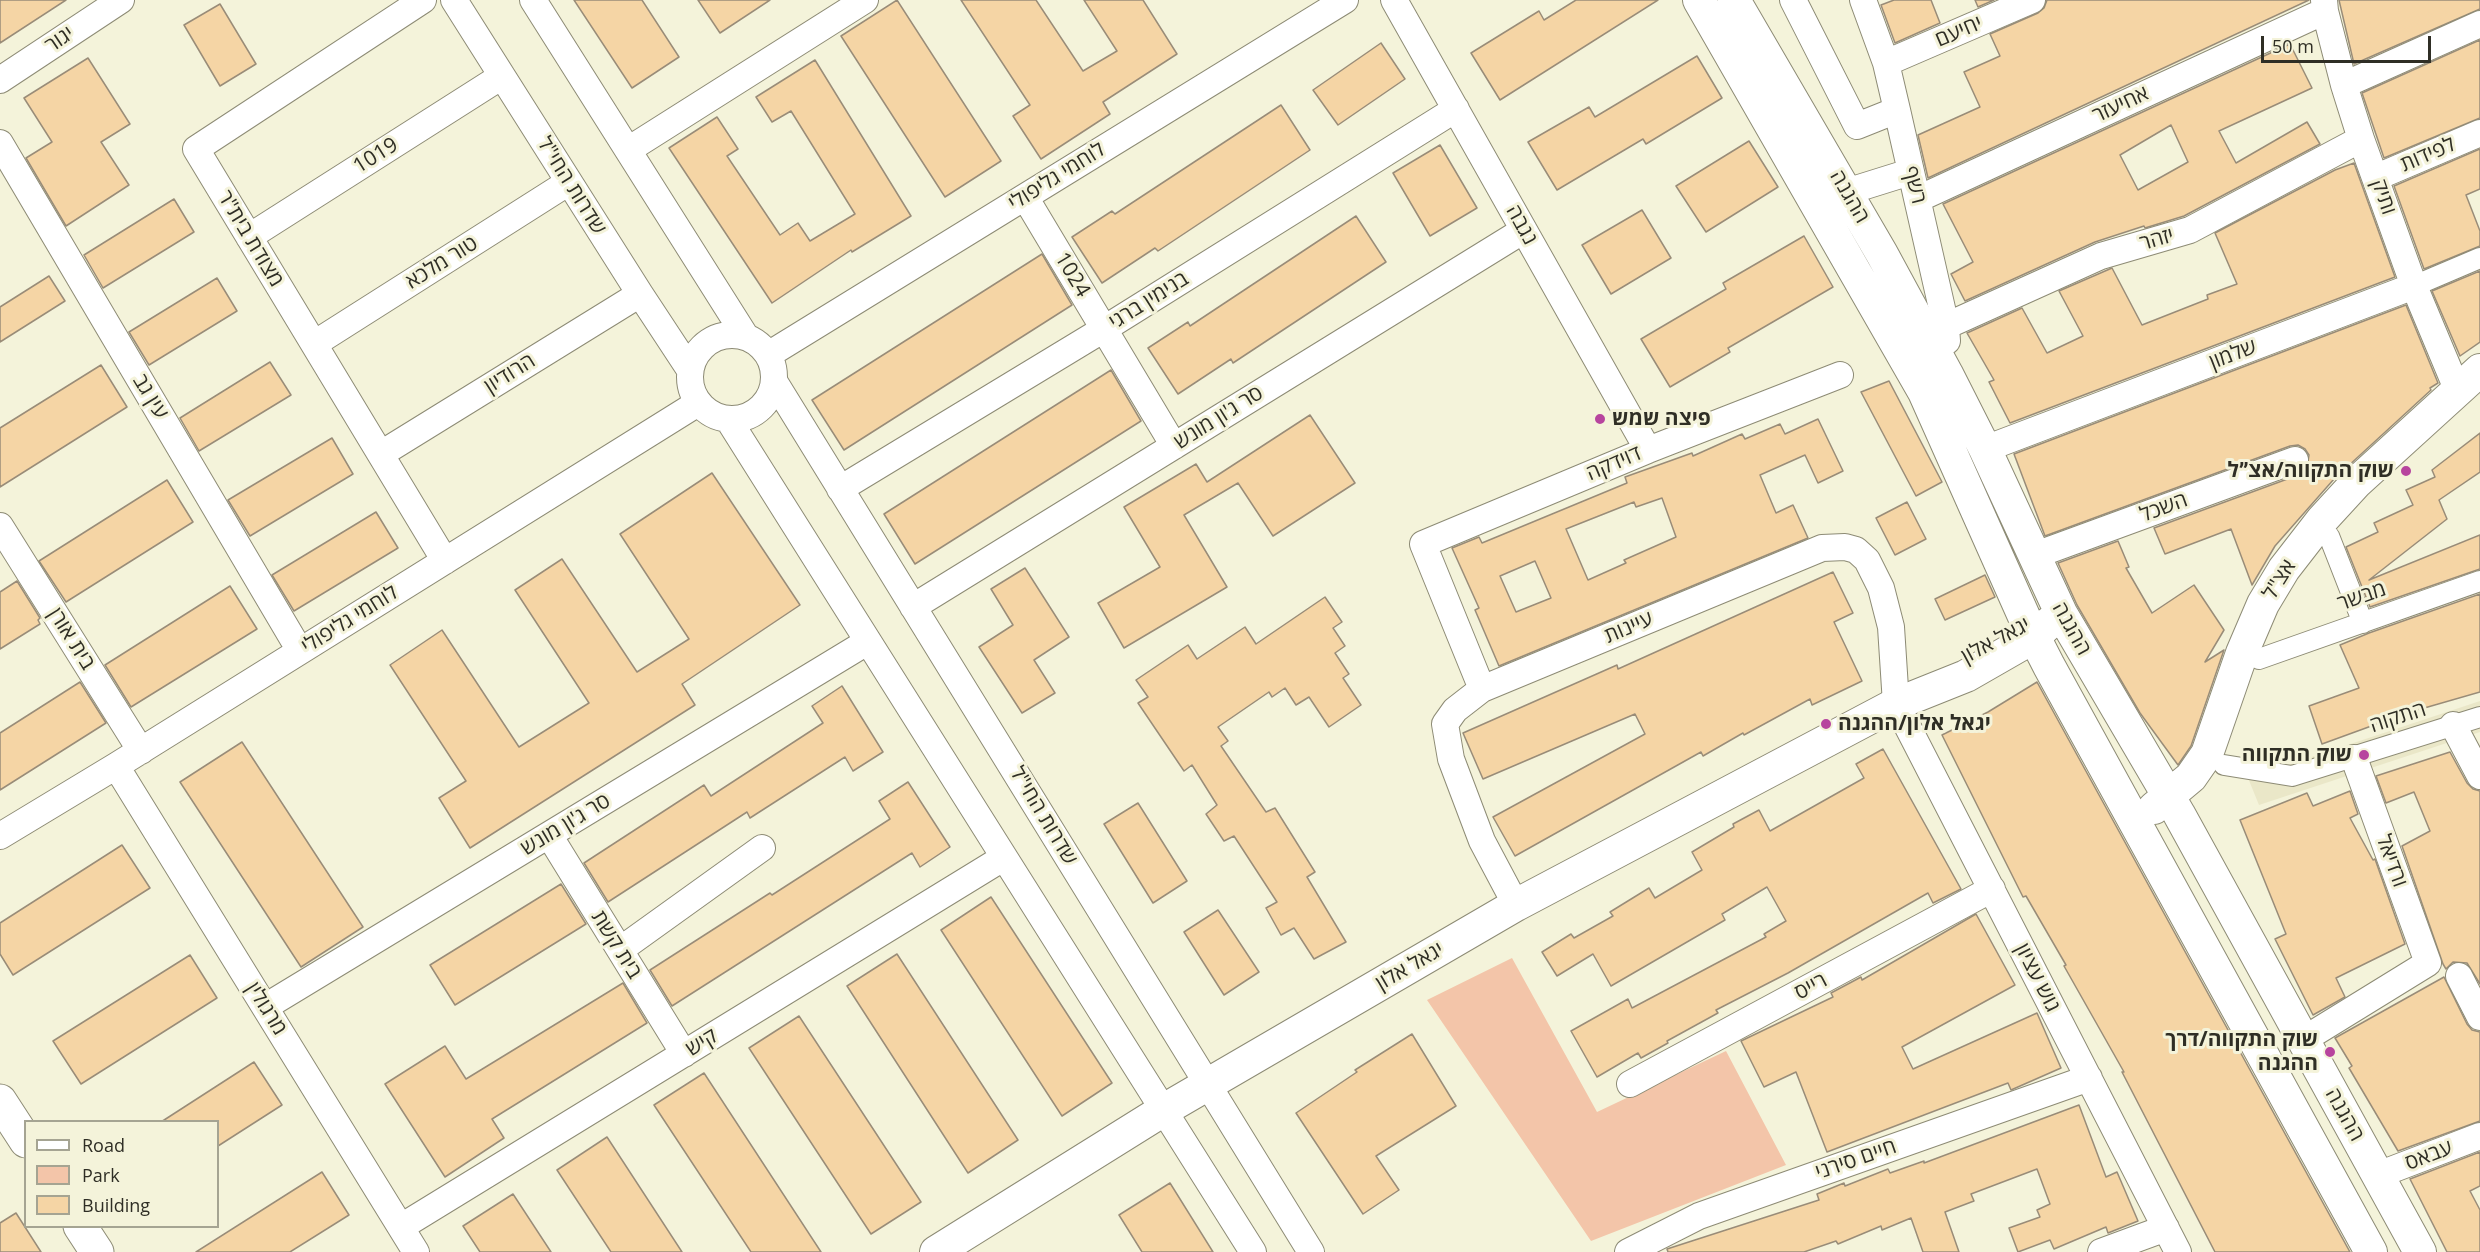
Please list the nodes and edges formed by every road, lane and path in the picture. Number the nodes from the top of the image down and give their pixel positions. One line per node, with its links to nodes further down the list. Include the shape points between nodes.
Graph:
1 (121, 0): 17 (street, יגור)
2 (423, 0): 32 (street, מצודת בית"ר, via 196,149)
3 (454, 0): 16 (street, שדרות החי"ל)
4 (533, 0): 24 (street)
5 (865, 0): 24 (street)
6 (1345, 0): 29 (street, לוחמי גליפולי)
7 (1394, 0): 19 (street, נגבה)
8 (1699, 0): 62 (street, ההגנה, via 1924,392)
9 (1734, 0): 28 (street, ההגנה)
10 (1792, 0): 20 (street, via 1857,126)
11 (1863, 0): 15 (street, רשף)
12 (2032, 0): 15 (street, יחיעם)
13 (2325, 6): 18 (street, ותיק); 30 (street, אחיעזר)
14 (2480, 24): 18 (street)
15 (1886, 63): 20 (street, רשף)
16 (502, 76): 27 (street, שדרות החי"ל); 32 (street, 1019)
17 (0, 80)
18 (2343, 84): 22 (street, ותיק)
19 (1456, 109): 31 (street, נגבה); 37 (street, בנימין ברגי)
20 (1897, 110): 25 (street, רשף)
21 (2480, 132): 26 (street, לפידות)
22 (2361, 139): 26 (street, ותיק); 36 (street, יזהר, via 2190,230 2101,256)
23 (0, 143): 64 (street, עין גב)
24 (628, 150): 38 (street)
25 (1910, 172): 28 (street); 30 (street, רשף)
26 (2377, 177): 34 (street, ותיק)
27 (569, 182): 35 (street, שדרות החי"ל); 39 (street, טור מלכא)
28 (1846, 192): 42 (street, ההגנה)
29 (1025, 197): 37 (street, 1024); 40 (street, לוחמי גליפולי)
30 (1918, 199): 36 (street, רשף)
31 (1524, 230): 48 (street, סר ג'ון מונש); 50 (street, נגבה)
32 (249, 237): 39 (street, מצודת בית"ר)
33 (2480, 258): 34 (street, שלמון)
34 (2414, 286): 44 (street, ותיק); 49 (street, שלמון)
35 (640, 294): 41 (street, שדרות החי"ל); 51 (street, הרודיון)
36 (1946, 326): 42 (street, רשף)
37 (1104, 329): 48 (street, 1024); 53 (street, בנימין ברגי)
38 (746, 337): 40 (street); 41 (street, via 719,336 706,343)
39 (314, 344): 51 (street, מצודת בית"ר)
40 (768, 355): 45 (street)
41 (690, 370): 46 (street, via 690,385)
42 (1947, 374): 49 (street, ההגנה)
43 (1840, 375): 50 (street, דוידקה)
44 (2469, 380): 75 (street, אצ"ל, via 2355,483 2284,569 2263,604 2242,653 2207,754 2191,777)
45 (774, 381): 47 (street, via 765,405 747,417); 53 (street, שדרות החי"ל)
46 (698, 403): 47 (street, via 708,412); 57 (street, לוחמי גליפולי)
47 (728, 419): 63 (street)
48 (1174, 446): 59 (street, סר ג'ון מונש)
49 (1985, 449): 56 (street, ההגנה)
50 (1648, 450): 66 (street, דוידקה, via 1423,544)
51 (381, 454): 57 (street, מצודת בית"ר)
52 (2295, 460): 56 (street, השכל)
53 (840, 489): 59 (street, שדרות החי"ל)
54 (0, 526): 70 (street, בית אורן)
55 (2329, 536): 61 (street)
56 (2033, 556): 60 (street, ההגנה)
57 (445, 561): 64 (street, לוחמי גליפולי)
58 (2480, 581): 61 (street, מבשר)
59 (913, 607): 91 (street, שדרות החי"ל)
60 (2061, 613): 62 (street, יגאל אלון); 75 (street, ההגנה)
61 (2363, 623): 65 (street, מבשר)
62 (2030, 629): 67 (street, יגאל אלון, via 1966,676); 76 (street, ההגנה)
63 (867, 642): 77 (street, סר ג'ון מונש); 80 (street)
64 (300, 651): 70 (street, לוחמי גליפולי)
65 (2259, 659)
66 (1482, 689): 67 (street, עיינות, via 1822,548 1845,547 1856,550 1867,560 1881,588 1891,627); 82 (street, עיינות, via 1455,710 1445,724 1445,738 1482,842)
67 (1896, 704): 81 (street, גוש עציון); 82 (street, יגאל אלון)
68 (2480, 717): 69 (street, התקוה)
69 (2453, 725): 71 (street, התקוה); 74 (street)
70 (141, 751): 73 (street, לוחמי גליפולי)
71 (2354, 758): 72 (street, התקוה, via 2292,776); 87 (street, ורדיאל, via 2428,963)
72 (2224, 765)
73 (116, 766): 78 (street, לוחמי גליפולי); 85 (street, מרגולין)
74 (2480, 776)
75 (2168, 796): 76 (street, אצ"ל); 87 (street, ההגנה)
76 (2135, 825): 108 (street, ההגנה)
77 (549, 835): 83 (street, בית קשת); 85 (street, סר ג'ון מונש)
78 (0, 836)
79 (762, 848): 83 (street)
80 (1003, 858): 88 (street, קיש); 93 (street)
81 (1992, 890): 89 (street, גוש עציון); 90 (street, רייס)
82 (1516, 905): 91 (street, יגאל אלון)
83 (620, 950): 88 (street, בית קשת)
84 (2459, 976): 86 (street)
85 (265, 1007): 97 (street, מרגולין)
86 (2480, 1017)
87 (2303, 1040): 96 (street, ההגנה)
88 (684, 1054): 97 (street, קיש)
89 (2089, 1078): 99 (street, גוש עציון); 105 (street, חיים סירני, via 1699,1216)
90 (1630, 1084)
91 (1207, 1085): 93 (street, יגאל אלון); 104 (street, שדרות החי"ל)
92 (0, 1101): 95 (main road)
93 (1162, 1111): 102 (street, יגאל אלון); 103 (street)
94 (2480, 1136): 96 (street, עבאס)
95 (24, 1138)
96 (2378, 1175): 109 (street, ההגנה)
97 (401, 1227): 101 (street, מרגולין)
98 (81, 1228): 100 (main road)
99 (2166, 1228): 106 (street); 107 (street, גוש עציון)
100 (97, 1252)
101 (416, 1252)
102 (936, 1252)
103 (1253, 1252)
104 (1311, 1252)
105 (1628, 1252)
106 (2101, 1252)
107 (2178, 1252)
108 (2371, 1252)
109 (2420, 1252)

